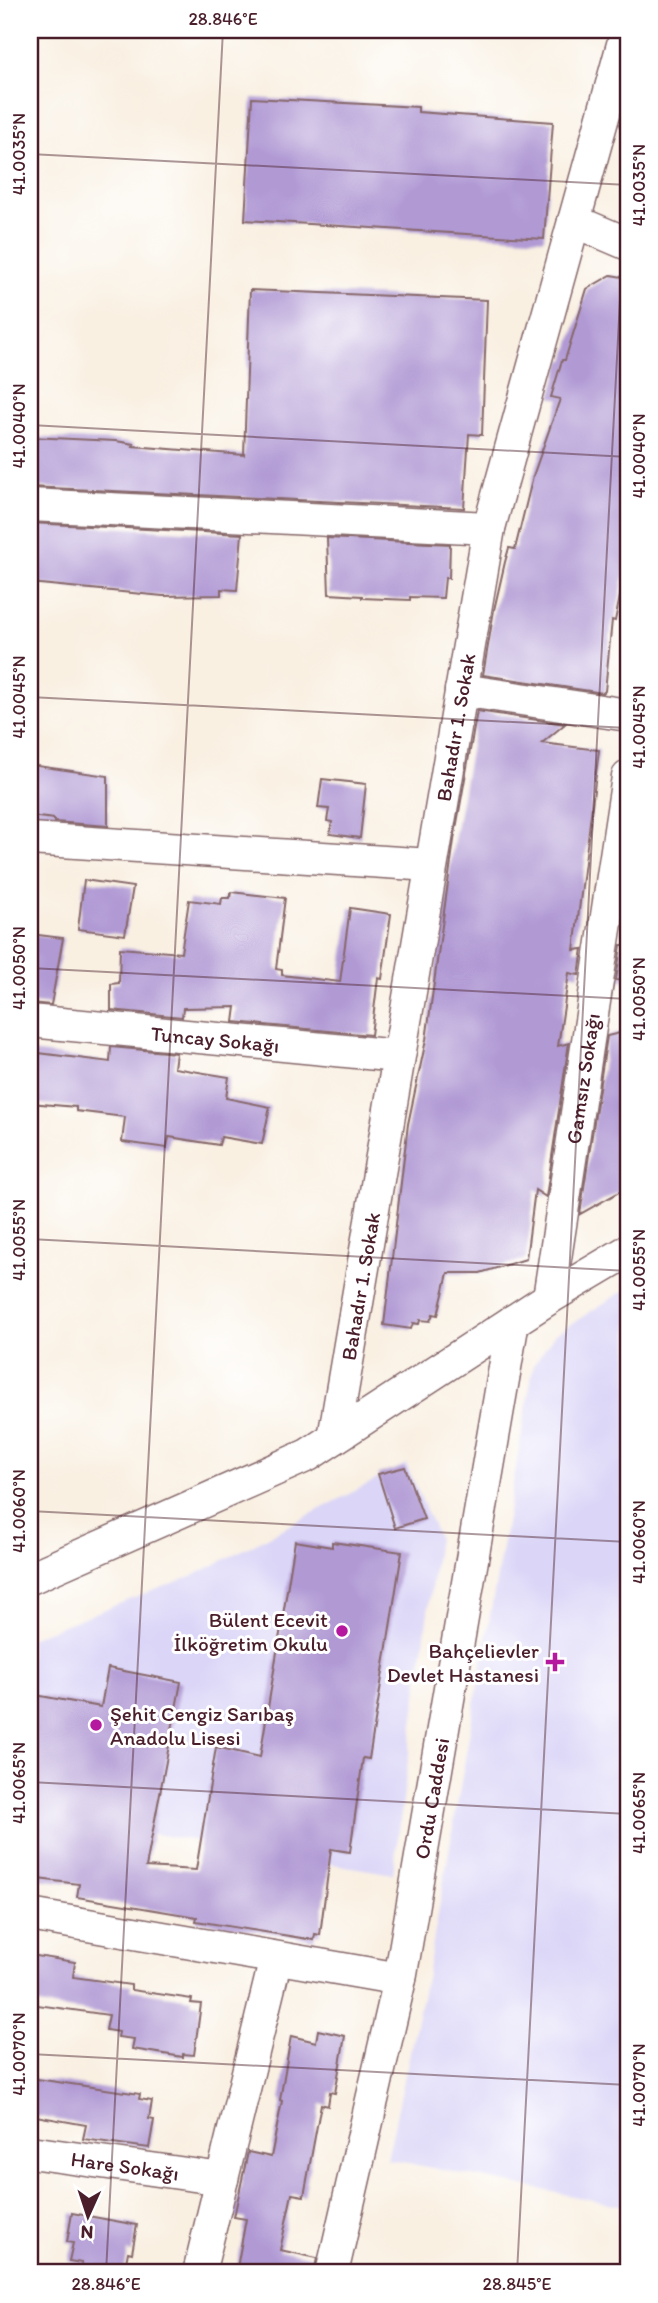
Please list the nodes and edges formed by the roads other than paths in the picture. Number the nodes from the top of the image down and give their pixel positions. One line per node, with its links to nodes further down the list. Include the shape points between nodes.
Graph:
1 (625, 48): 2 (street, Bahadır 1. Sokak)
2 (574, 221): 3 (street); 5 (street, Bahadır 1. Sokak)
3 (628, 244)
4 (30, 505): 5 (street)
5 (489, 528): 6 (street, Bahadır 1. Sokak)
6 (461, 690): 7 (street); 10 (street, Bahadır 1. Sokak)
7 (628, 715)
8 (628, 777): 11 (street, Gamsız Sokağı)
9 (30, 839): 10 (street)
10 (431, 865): 13 (street, Bahadır 1. Sokak)
11 (617, 924): 15 (street, Gamsız Sokağı)
12 (30, 1021): 13 (street, Tuncay Sokağı)
13 (398, 1056): 17 (street, Bahadır 1. Sokak)
14 (628, 1251): 15 (street)
15 (549, 1298): 16 (street)
16 (513, 1321): 17 (street); 21 (street, Ordu Caddesi)
17 (334, 1438): 18 (street, via 308,1455)
18 (30, 1578)
19 (30, 1915): 20 (street)
20 (276, 1958): 21 (street); 23 (street)
21 (400, 1979): 25 (street, Ordu Caddesi)
22 (30, 2152): 23 (street, Hare Sokağı)
23 (222, 2179): 24 (street)
24 (199, 2273)
25 (332, 2273)

